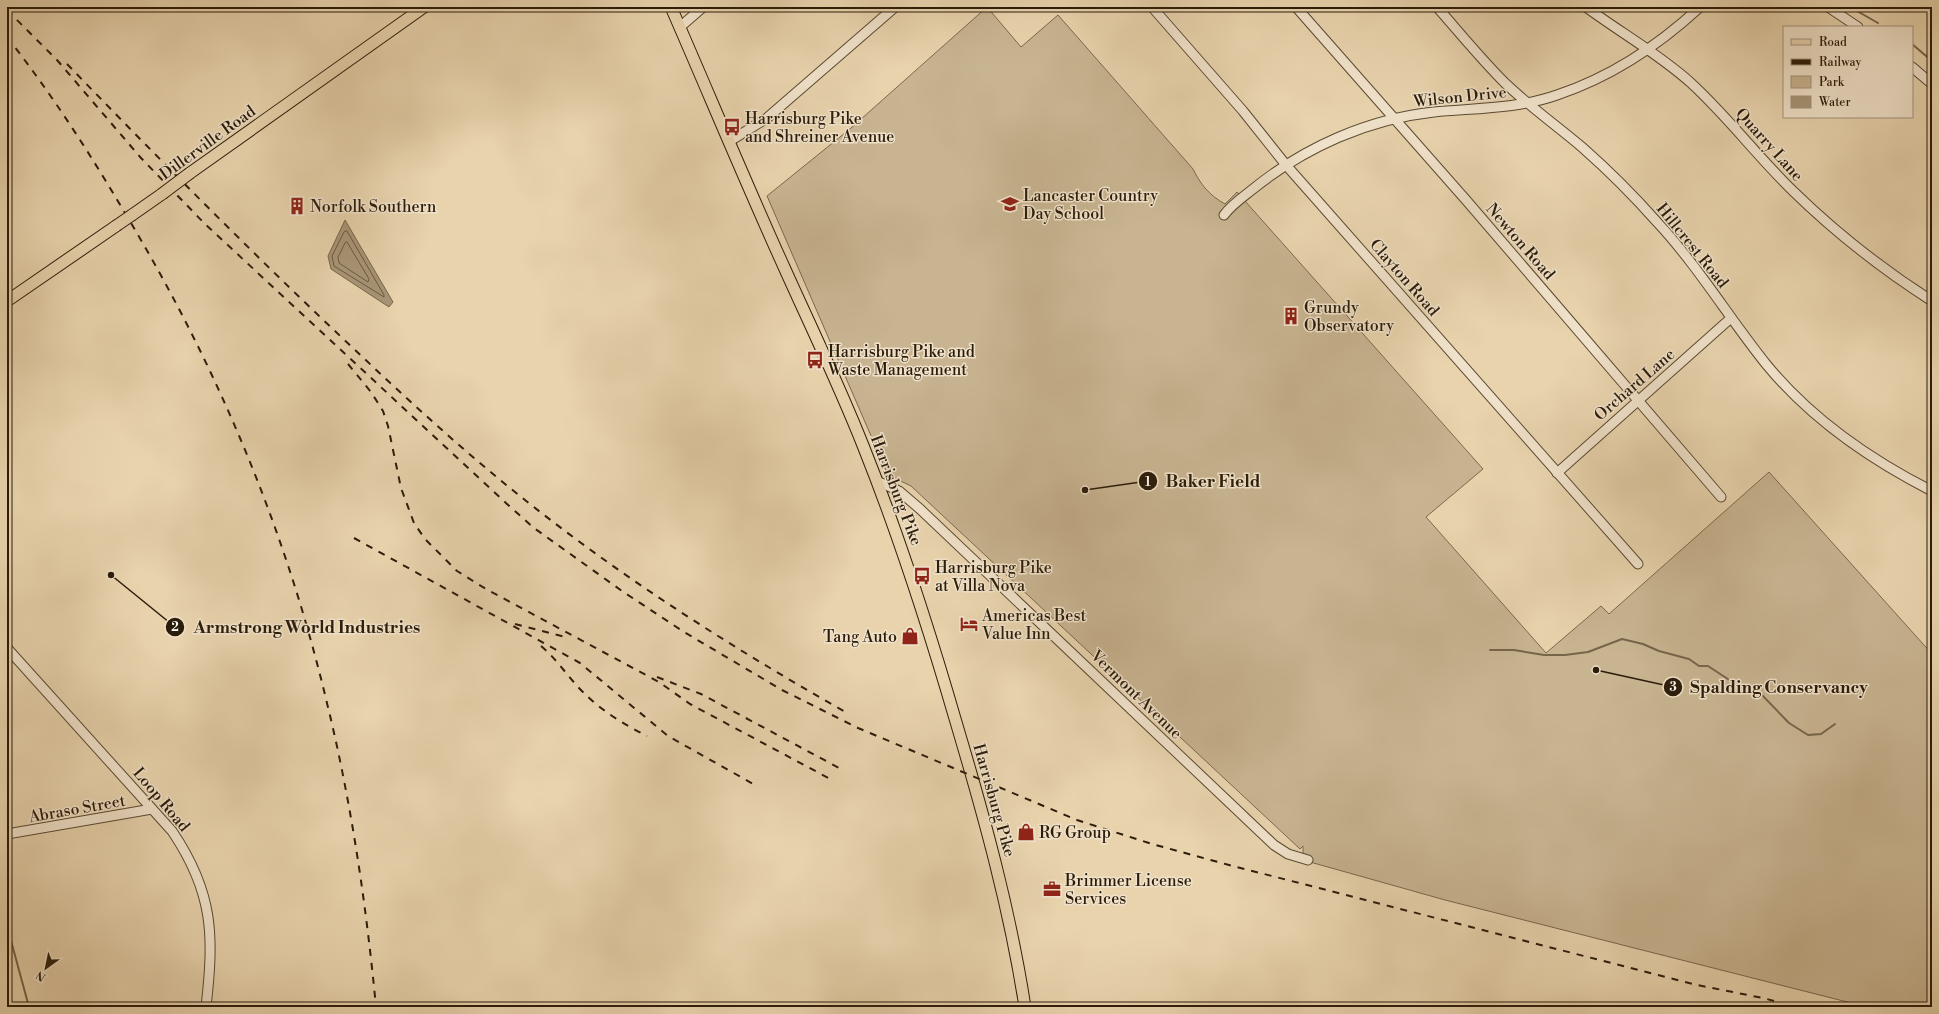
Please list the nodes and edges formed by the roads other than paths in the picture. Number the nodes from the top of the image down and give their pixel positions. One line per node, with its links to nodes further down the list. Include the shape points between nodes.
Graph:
1 (424, 7): 21 (main road, Dillerville Road, bridge)
2 (671, 7): 12 (main road, Harrisburg Pike)
3 (703, 7): 12 (street)
4 (895, 7): 18 (street, via 767,118)
5 (1152, 7): 19 (street, Clayton Road)
6 (1296, 7): 17 (street, Newton Road)
7 (1437, 7): 16 (street, Hillcrest Road, via 1504,82)
8 (1586, 7): 13 (street, Quarry Lane)
9 (1700, 7): 13 (street, Wilson Drive)
10 (1828, 7): 11 (street)
11 (1856, 26)
12 (680, 27): 18 (main road, Harrisburg Pike)
13 (1647, 50): 16 (street, Wilson Drive, via 1605,75 1557,96); 22 (street, Quarry Lane, via 1712,102 1793,192 1882,267)
14 (1913, 68): 15 (street)
15 (1932, 84)
16 (1527, 103): 17 (street, Wilson Drive, via 1434,112); 23 (street, Hillcrest Road, via 1622,185 1678,247)
17 (1394, 119): 19 (street, Wilson Drive, via 1330,141); 24 (street, Newton Road)
18 (730, 141): 26 (main road, Harrisburg Pike, via 837,383)
19 (1286, 164): 20 (street, Wilson Drive, via 1230,207); 25 (street, Clayton Road)
20 (1224, 215)
21 (7, 301)
22 (1932, 301)
23 (1731, 318): 24 (street, Orchard Lane); 27 (street, Hillcrest Road, via 1766,365 1806,407 1883,465)
24 (1638, 400): 25 (street, Orchard Lane); 28 (street, Newton Road)
25 (1557, 473): 29 (street, Clayton Road)
26 (877, 481): 33 (street, Vermont Avenue, via 899,491 920,509 1274,845 1288,854); 35 (main road, Harrisburg Pike, via 927,625 987,830 1012,929)
27 (1932, 491)
28 (1721, 497)
29 (1638, 564)
30 (7, 648): 31 (street, Loop Road)
31 (152, 809): 32 (street, Abraso Street); 34 (street, Loop Road, via 172,831 188,858 203,893 210,928 211,963)
32 (7, 834)
33 (1308, 860)
34 (206, 1007)
35 (1025, 1007)

